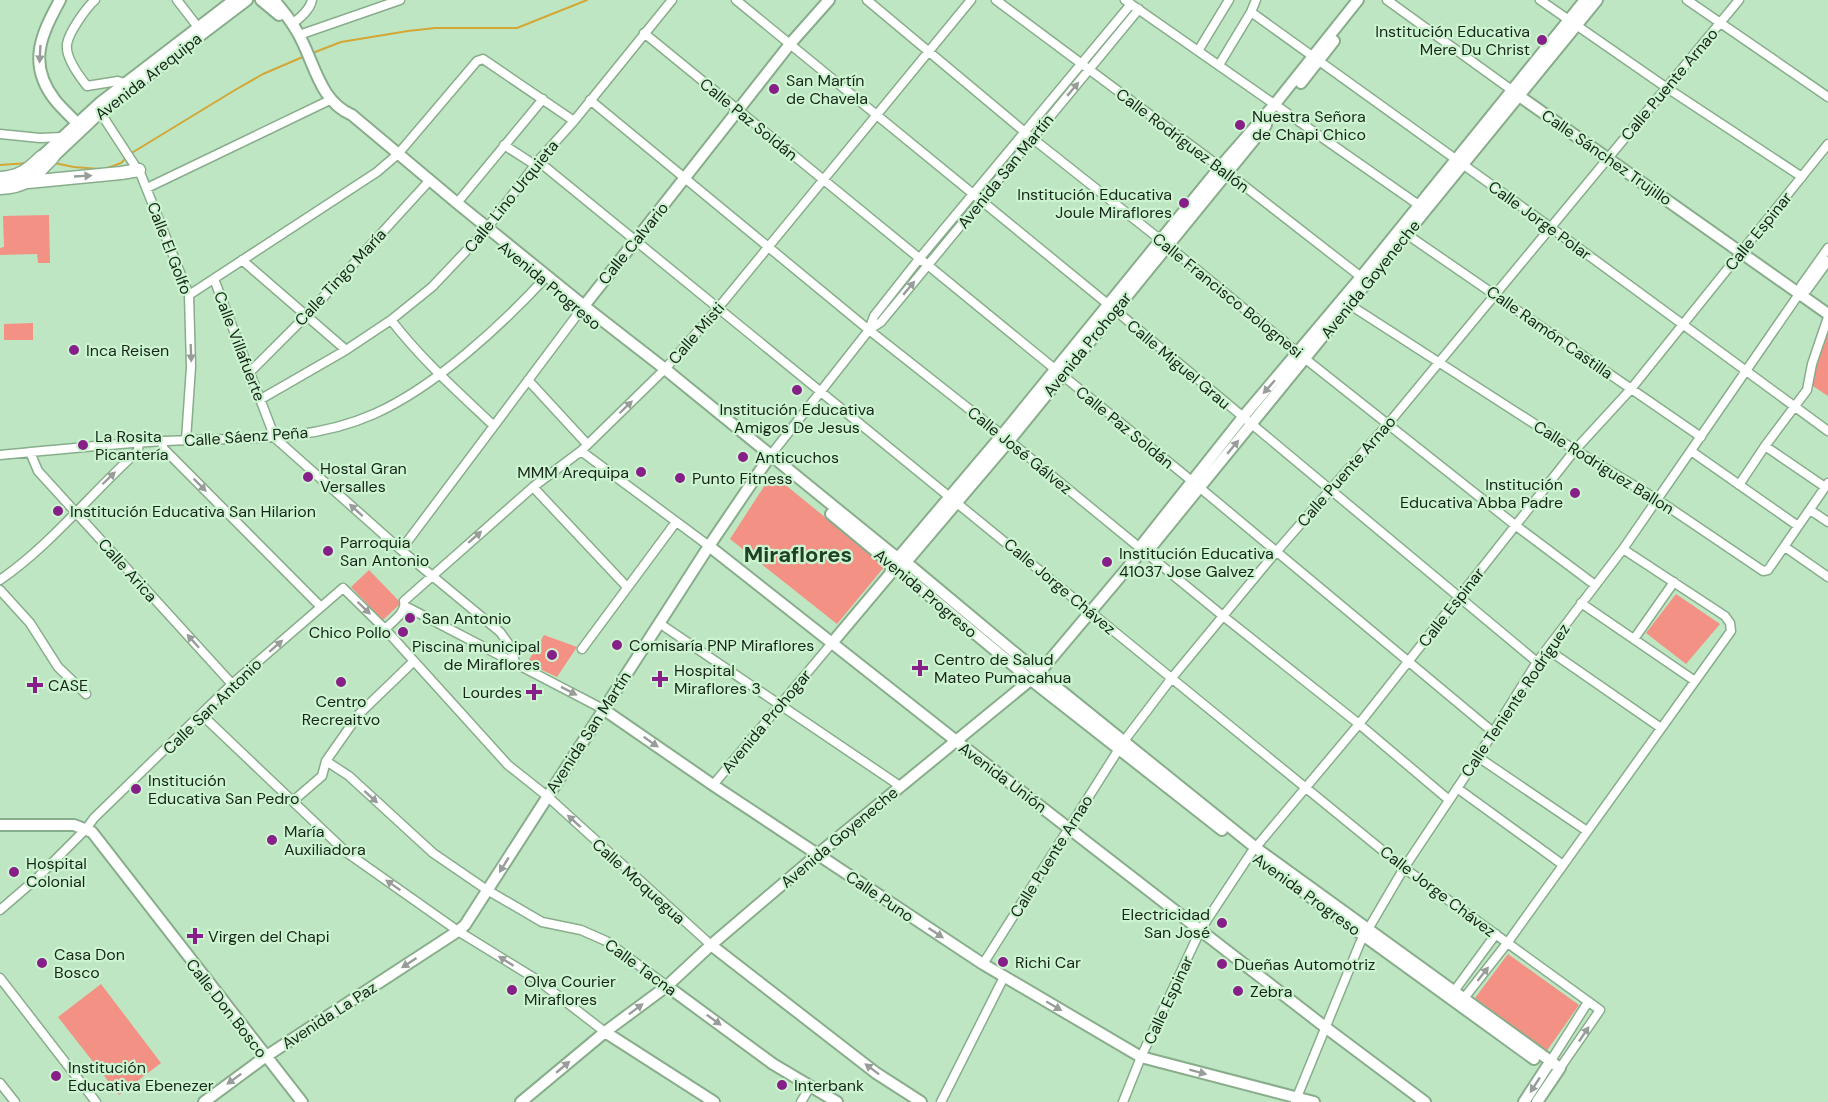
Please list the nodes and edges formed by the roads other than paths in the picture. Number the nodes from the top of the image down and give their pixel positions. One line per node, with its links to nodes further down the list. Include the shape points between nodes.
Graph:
1 (60, 0): 54 (street, one-way to 54, via 40,44 38,62 54,99)
2 (95, 0): 42 (street, via 69,39 70,60 87,86)
3 (177, 0): 32 (street)
4 (234, 0): 32 (street, Avenida Arequipa)
5 (247, 0): 32 (street, Avenida Arequipa)
6 (261, 0): 31 (street, Avenida Progreso)
7 (274, 0): 31 (street, Avenida Progreso)
8 (312, 0): 31 (street)
9 (400, 0): 34 (street)
10 (672, 0): 33 (street, Calle Lino Urquieta)
11 (735, 0): 35 (street, Calle Miguel Grau)
12 (829, 0): 35 (street, Calle Calvario)
13 (867, 0): 36 (street, Calle Francisco Bolognesi)
14 (971, 0): 36 (street, Calle Misti)
15 (996, 0): 39 (street, Calle Rodríguez Ballón)
16 (1229, 0): 37 (street)
17 (1256, 0): 28 (street)
18 (1358, 0): 38 (street)
19 (1366, 0): 38 (street)
20 (1387, 0): 44 (street, Calle Sánchez Trujillo)
21 (1540, 0): 29 (street)
22 (1585, 0): 29 (street, Avenida Goyeneche)
23 (1597, 0): 29 (street, Avenida Goyeneche)
24 (1687, 0): 30 (street)
25 (1739, 0): 30 (street, Calle Puente Arnao)
26 (1128, 2): 27 (street); 39 (street, Avenida San Martín)
27 (1139, 9): 37 (street); 41 (street, Avenida San Martín)
28 (1251, 12): 38 (street, Calle Jorge Polar); 40 (street)
29 (1573, 22): 43 (street); 44 (street, Avenida Goyeneche)
30 (1720, 23): 43 (street, Calle Puente Arnao); 45 (street)
31 (292, 24): 34 (street, Avenida Progreso)
32 (201, 31): 42 (street, Avenida Arequipa); 50 (street, Avenida Arequipa)
33 (644, 33): 48 (street, Calle Lino Urquieta); 51 (street, Calle Paz Soldán)
34 (300, 37): 47 (street, Avenida Progreso)
35 (790, 44): 51 (street, Calle Calvario); 52 (street, Calle Miguel Grau)
36 (928, 51): 52 (street, Calle Misti); 55 (street, Calle Francisco Bolognesi)
37 (1198, 51): 40 (street)
38 (1315, 58): 49 (street, Avenida Prohogar); 64 (street, Calle Jorge Polar)
39 (1081, 64): 41 (street, Calle Rodríguez Ballón); 55 (street, Avenida San Martín)
40 (1219, 65): 49 (street)
41 (1089, 70): 58 (street, Avenida San Martín, one-way to 41); 67 (street, Calle Rodríguez Ballón)
42 (125, 83): 50 (street, Avenida Arequipa)
43 (1667, 88): 62 (street, Calle Puente Arnao); 68 (street)
44 (1516, 93): 62 (street, Calle Sánchez Trujillo); 64 (street, Avenida Goyeneche)
45 (1828, 98)
46 (543, 99): 53 (street); 60 (street); 61 (street, via 483,59)
47 (330, 100): 61 (street, Avenida Progreso); 75 (street)
48 (590, 100): 53 (street, Calle Lino Urquieta); 70 (street, Calle José Gálvez)
49 (1278, 106): 67 (street, Avenida Prohogar); 79 (street)
50 (98, 109): 54 (street, Avenida Arequipa); 66 (street, Calle El Golfo)
51 (737, 109): 70 (street, Calle Calvario); 71 (street, Calle Paz Soldán)
52 (876, 114): 71 (street, Calle Misti); 76 (street, Calle Miguel Grau)
53 (574, 121): 65 (street, Calle Lino Urquieta)
54 (79, 126): 57 (street, Avenida Arequipa); 63 (street, Avenida Arequipa)
55 (1024, 132): 58 (street, Calle Francisco Bolognesi); 76 (street, Avenida San Martín)
56 (0, 134): 57 (street)
57 (62, 137): 63 (street, Avenida Arequipa)
58 (1032, 138): 77 (street, Avenida San Martín); 84 (street, Calle Francisco Bolognesi)
59 (1828, 144): 68 (street, Calle Espinar)
60 (504, 145): 65 (street, Calle Jorge Chávez); 78 (street)
61 (395, 156): 73 (street, Avenida Progreso); 89 (street)
62 (1608, 157): 80 (street, Calle Puente Arnao); 87 (street, Calle Sánchez Trujillo)
63 (42, 162): 69 (main road, via 17,176); 72 (main road)
64 (1459, 162): 79 (street, Avenida Goyeneche); 80 (street, Calle Jorge Polar)
65 (536, 163): 81 (street, Calle Lino Urquieta); 83 (street, Calle Jorge Chávez)
66 (136, 165): 72 (main road, one-way to 66, via 112,174); 75 (street, Calle El Golfo)
67 (1223, 170): 84 (street, Avenida Prohogar); 94 (street, Calle Rodríguez Ballón)
68 (1802, 177): 87 (street, Calle Espinar)
69 (0, 178)
70 (684, 178): 83 (street, Calle Calvario); 85 (street, Calle José Gálvez)
71 (822, 179): 85 (street, Calle Misti); 88 (street, Calle Paz Soldán)
72 (28, 182): 74 (main road)
73 (428, 182): 78 (street, Avenida Progreso); 81 (street, Avenida Progreso); 102 (street, Calle Tingo María)
74 (0, 188)
75 (147, 188): 97 (street, Calle El Golfo)
76 (973, 194): 77 (street, Calle Miguel Grau); 88 (street, Avenida San Martín)
77 (981, 201): 91 (street, Avenida San Martín); 101 (street, Calle Miguel Grau)
78 (456, 203): 81 (street, Avenida Progreso)
79 (1422, 207): 82 (street, Avenida Goyeneche)
80 (1550, 227): 95 (street, Calle Puente Arnao); 105 (street, Calle Jorge Polar)
81 (487, 230): 92 (street, Avenida Progreso); 104 (street, Calle Lino Urquieta, via 432,287)
82 (1403, 232): 94 (street, Avenida Goyeneche); 95 (street, Calle Ramón Castilla)
83 (636, 241): 99 (street, Calle Jorge Chávez); 100 (street, Calle Calvario)
84 (1164, 242): 101 (street, Avenida Prohogar); 108 (street, Calle Francisco Bolognesi)
85 (768, 246): 99 (street, Calle Misti); 106 (street, Calle José Gálvez)
86 (1828, 248): 96 (street, Calle Teniente Rodríguez)
87 (1741, 252): 96 (street, Calle Sánchez Trujillo); 105 (street, Calle Espinar)
88 (919, 258): 91 (street, Calle Paz Soldán); 106 (street, Avenida San Martín, via 874,316)
89 (242, 260): 93 (street); 102 (street)
90 (1828, 261): 96 (street, Calle Teniente Rodríguez, via 1807,290)
91 (928, 266): 106 (street, Avenida San Martín, one-way to 91, via 881,322); 111 (street, Calle Paz Soldán)
92 (546, 277): 100 (street, Avenida Progreso); 114 (street, Calle Sáenz Peña)
93 (214, 279): 97 (street); 113 (street, Calle Villafuerte)
94 (1364, 280): 98 (street, Avenida Goyeneche); 108 (street, Avenida Goyeneche)
95 (1495, 294): 109 (street, Calle Puente Arnao); 116 (street, Calle Ramón Castilla)
96 (1799, 294): 103 (street, Calle Sánchez Trujillo); 112 (street, Calle Teniente Rodríguez)
97 (189, 295): 127 (street, Calle El Golfo, one-way to 127, via 191,367)
98 (1350, 305): 108 (street, Avenida Goyeneche); 109 (street, Calle Rodriguez Ballon)
99 (718, 307): 110 (street, Calle Misti); 117 (street, Calle Jorge Chávez)
100 (582, 308): 110 (street, Avenida Progreso); 115 (street, Calle Calvario)
101 (1111, 308): 111 (street, Avenida Prohogar); 120 (street, Calle Miguel Grau)
102 (307, 315): 107 (street); 113 (street, Calle Tingo María)
103 (1828, 316): 119 (street, via 1808,388)
104 (391, 320): 107 (street, Calle Lino Urquieta); 114 (street)
105 (1682, 324): 112 (street, Calle Jorge Polar); 116 (street, Calle Espinar)
106 (869, 330): 117 (street, Avenida San Martín); 126 (street, Calle José Gálvez)
107 (346, 350): 118 (street, Calle Lino Urquieta)
108 (1302, 355): 120 (street, Avenida Goyeneche); 121 (street, Calle Francisco Bolognesi)
109 (1439, 363): 121 (street, Calle Puente Arnao); 132 (street, Calle Rodriguez Ballon)
110 (663, 371): 131 (street, Calle Misti, one-way to 110); 136 (street, Avenida Progreso)
111 (1058, 372): 126 (street, Avenida Prohogar); 137 (street, Calle Paz Soldán)
112 (1746, 372): 119 (street, Calle Jorge Polar); 124 (street, Calle Teniente Rodríguez)
113 (249, 373): 118 (street, Calle Villafuerte)
114 (438, 375): 122 (street); 125 (street, Calle Sáenz Peña, via 402,400 372,414 330,428)
115 (528, 381): 122 (street, Calle Calvario); 131 (street, Avenida Unión)
116 (1631, 389): 124 (street, Calle Ramón Castilla); 132 (street, Calle Espinar)
117 (820, 391): 136 (street, Avenida San Martín); 142 (street, Calle Jorge Chávez)
118 (261, 399): 125 (street, Calle Villafuerte)
119 (1794, 407): 123 (street, Calle Jorge Polar); 130 (street)
120 (1247, 421): 137 (street, Avenida Goyeneche); 141 (street, Calle Miguel Grau)
121 (1388, 423): 141 (street, Calle Puente Arnao); 148 (street, Calle Francisco Bolognesi)
122 (494, 426): 153 (street, Calle Calvario)
123 (1828, 431)
124 (1701, 437): 133 (street, Calle Teniente Rodríguez)
125 (275, 438): 127 (street, Calle Sáenz Peña); 153 (street, Calle Villafuerte, one-way to 125)
126 (1005, 438): 142 (street, Avenida Prohogar); 154 (street, Calle José Gálvez)
127 (186, 440): 128 (street, Calle Sáenz Peña)
128 (163, 441): 129 (street, Calle Sáenz Peña); 168 (street, one-way to 168, via 163,448)
129 (139, 443): 134 (street, Calle Sáenz Peña); 145 (street, one-way to 129, via 138,451)
130 (1765, 446): 138 (street); 139 (street)
131 (584, 448): 140 (street, Calle Misti); 146 (street, Avenida Unión)
132 (1575, 450): 143 (street, Calle Rodriguez Ballon); 148 (street, Calle Espinar)
133 (1691, 451): 138 (street); 143 (street, Calle Teniente Rodríguez)
134 (30, 452): 135 (street, Calle Sáenz Peña); 145 (street, Calle Arica, via 38,471)
135 (0, 455)
136 (768, 459): 150 (street, Avenida San Martín); 156 (street, Avenida Progreso)
137 (1196, 485): 154 (street, Avenida Goyeneche); 155 (street, Calle Paz Soldán)
138 (1739, 485): 149 (street)
139 (1827, 485): 144 (street, Calle Rodriguez Ballon)
140 (532, 488): 157 (street, Calle Misti, one-way to 140); 162 (street)
141 (1331, 490): 155 (street, Calle Puente Arnao); 165 (street, Calle Miguel Grau)
142 (954, 499): 156 (street, Avenida Prohogar); 169 (street, Calle Jorge Chávez)
143 (1658, 500): 151 (street, Calle Rodriguez Ballon, via 1764,572); 152 (street, Calle Teniente Rodríguez)
144 (1810, 510): 147 (street); 149 (street, Calle Rodriguez Ballon)
145 (75, 512): 159 (street, via 29,560); 184 (street, Calle Arica, one-way to 145)
146 (676, 522): 150 (street, Avenida Unión); 162 (street)
147 (1828, 522)
148 (1515, 525): 161 (street, Calle Francisco Bolognesi); 165 (street, Calle Espinar)
149 (1798, 526): 151 (street, Calle Rodriguez Ballon)
150 (709, 546): 171 (street, Avenida San Martín); 174 (street, Avenida Unión)
151 (1785, 547): 158 (street)
152 (1623, 549): 160 (street); 161 (street, Calle Teniente Rodríguez)
153 (401, 550): 157 (street, Calle Villafuerte)
154 (1142, 551): 169 (street, Avenida Goyeneche); 170 (street, Calle José Gálvez)
155 (1276, 552): 170 (street, Calle Puente Arnao); 178 (street, Calle Paz Soldán)
156 (897, 566): 174 (street, Avenida Prohogar); 181 (street, Avenida Progreso)
157 (431, 576): 167 (street, Calle Misti, via 404,601); 180 (street, Calle Villafuerte, via 500,632)
158 (1828, 577)
159 (0, 580)
160 (1674, 582): 173 (street); 183 (street, via 1730,623 1731,631)
161 (1595, 585): 166 (street, Calle Teniente Rodríguez)
162 (627, 587): 175 (street)
163 (343, 588): 168 (street, Calle San Antonio); 172 (street, Calle Moquegua, one-way to 172)
164 (0, 590): 185 (street, via 30,623 58,667)
165 (1460, 596): 178 (street, Calle Espinar); 179 (street, Calle Miguel Grau)
166 (1581, 603): 173 (street); 176 (street, Calle Teniente Rodríguez)
167 (405, 606): 172 (street, Calle Misti); 180 (street, Calle Puno)
168 (321, 607): 184 (street, Calle San Antonio, one-way to 168)
169 (1089, 611): 181 (street, Avenida Goyeneche); 182 (street, Calle Jorge Chávez)
170 (1223, 616): 182 (street, Calle Puente Arnao); 189 (street, Calle José Gálvez)
171 (659, 623): 186 (street); 187 (street, Avenida San Martín)
172 (385, 629): 177 (street, Calle Moquegua)
173 (1634, 639): 183 (street)
174 (832, 643): 186 (street, Avenida Prohogar); 192 (street, Avenida Unión)
175 (582, 649)
176 (1547, 649): 179 (street, Calle Teniente Rodríguez); 190 (street)
177 (414, 661): 195 (street, via 359,714); 200 (street, Calle Moquegua, via 508,765)
178 (1407, 661): 189 (street, Calle Espinar); 191 (street, Calle Paz Soldán)
179 (1537, 662): 191 (street, Calle Teniente Rodríguez)
180 (516, 664): 187 (street, Calle Puno, one-way to 187)
181 (1035, 676): 192 (street, Avenida Goyeneche); 193 (street, Avenida Progreso)
182 (1171, 679): 193 (street, Calle Puente Arnao); 198 (street, Calle Jorge Chávez)
183 (1695, 681): 190 (street)
184 (232, 684): 188 (street, Calle San Antonio)
185 (86, 694)
186 (779, 704): 196 (street, Avenida Prohogar); 197 (street)
187 (603, 709): 196 (street, Calle Puno, one-way to 196); 200 (street, Avenida San Martín)
188 (201, 714): 202 (street); 206 (street, Calle San Antonio)
189 (1359, 723): 198 (street, Calle Espinar); 201 (street, Calle José Gálvez)
190 (1661, 728): 207 (street)
191 (1493, 732): 194 (street, Calle Teniente Rodríguez)
192 (955, 740): 197 (street, Avenida Goyeneche); 205 (street, Avenida Unión)
193 (1122, 744): 205 (street, Calle Puente Arnao); 208 (street, Avenida Progreso)
194 (1478, 757): 199 (street, Calle Teniente Rodríguez); 207 (street)
195 (326, 761): 202 (street, via 322,776); 212 (street, Calle Tacna, one-way to 212, via 349,776 433,853)
196 (713, 785): 209 (street, Calle Puno)
197 (900, 786): 209 (street, Avenida Goyeneche)
198 (1306, 788): 208 (street, Calle Espinar); 211 (street, Calle Jorge Chávez)
199 (1457, 788): 201 (street, Calle Teniente Rodríguez); 210 (street)
200 (547, 796): 212 (street, Avenida San Martín, one-way to 212); 219 (street, Calle Moquegua, one-way to 200)
201 (1449, 800): 211 (street, Calle Teniente Rodríguez)
202 (293, 801): 215 (street, one-way to 202, via 346,852)
203 (0, 818): 206 (street, Calle Don Bosco, via 75,818)
204 (0, 825): 206 (street, via 74,825)
205 (1070, 828): 214 (street, Avenida Unión); 220 (street, Calle Puente Arnao)
206 (86, 830): 213 (street, Calle San Antonio); 229 (street, Calle Don Bosco, via 92,832)
207 (1587, 831): 210 (street)
208 (1253, 850): 214 (street, Calle Espinar); 216 (street, Avenida Progreso)
209 (818, 854): 219 (street, Avenida Goyeneche); 220 (street, Calle Puno, one-way to 220)
210 (1563, 865): 218 (street)
211 (1404, 868): 216 (street, Calle Teniente Rodríguez); 217 (street, Calle Jorge Chávez)
212 (488, 890): 215 (street, Avenida San Martín); 223 (street, Calle Tacna, via 542,922 581,930 606,941)
213 (0, 910)
214 (1201, 929): 227 (street, Avenida Unión); 230 (street, Calle Espinar)
215 (458, 931): 228 (street, one-way to 215, via 539,981); 229 (street, Avenida La Paz, one-way to 229)
216 (1365, 932): 224 (street, Avenida Progreso); 227 (street, Calle Teniente Rodríguez)
217 (1496, 934): 218 (street, Calle Jorge Chávez); 224 (street)
218 (1508, 942): 225 (street, one-way to 218); 226 (street, Calle Jorge Chávez)
219 (711, 945): 223 (street, Avenida Goyeneche); 243 (street, Calle Moquegua, one-way to 219)
220 (983, 964): 221 (street, Calle Puno)
221 (1004, 977): 230 (street, Calle Puno, one-way to 230); 244 (street)
222 (0, 978): 236 (street)
223 (667, 986): 228 (street, Avenida Goyeneche, one-way to 223); 233 (street, Calle Tacna, one-way to 233, via 772,1064)
224 (1451, 995): 225 (street, Avenida Progreso)
225 (1461, 1002): 231 (street, Avenida Progreso)
226 (1588, 1002): 231 (street); 231 (street, one-way to 226, via 1600,1010)
227 (1325, 1027): 234 (street, Calle Teniente Rodríguez); 247 (street, Avenida Unión)
228 (605, 1032): 239 (street, Avenida Goyeneche, one-way to 228); 240 (street)
229 (265, 1057): 237 (street, Avenida La Paz, one-way to 237); 238 (street, Calle Don Bosco)
230 (1141, 1057): 234 (street, Calle Puno, one-way to 234); 245 (street, Calle Espinar)
231 (1553, 1068): 248 (street, one-way to 248); 249 (street)
232 (0, 1083): 235 (street)
233 (810, 1087): 241 (street); 242 (street, Calle Tacna)
234 (1296, 1100): 246 (street, Calle Puno)
235 (15, 1102)
236 (96, 1102)
237 (204, 1102)
238 (302, 1102)
239 (520, 1102)
240 (714, 1102)
241 (801, 1102)
242 (837, 1102)
243 (921, 1102)
244 (941, 1102)
245 (1123, 1102)
246 (1314, 1102)
247 (1425, 1102)
248 (1524, 1102)
249 (1537, 1102)

